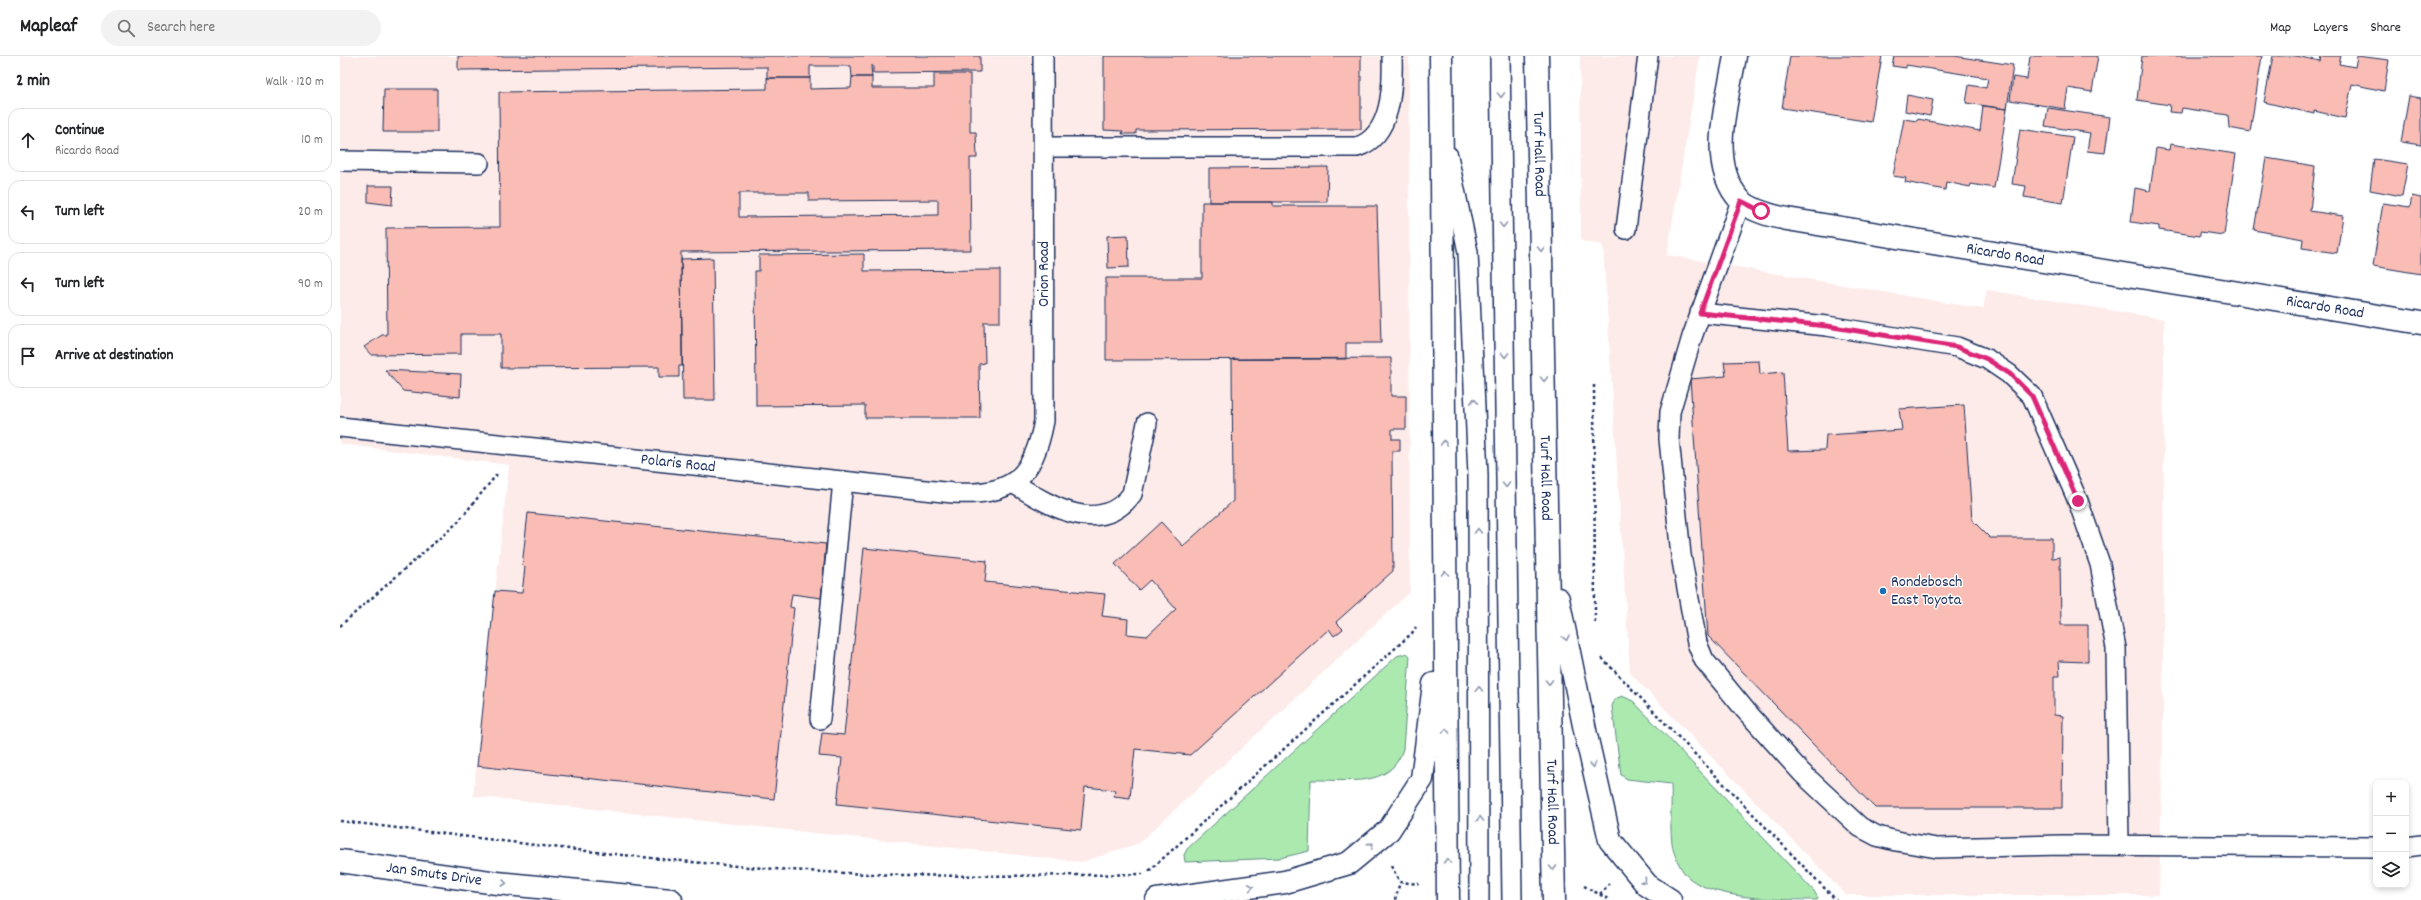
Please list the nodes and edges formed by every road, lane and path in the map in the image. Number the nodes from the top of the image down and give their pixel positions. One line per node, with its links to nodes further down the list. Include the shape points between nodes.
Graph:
1 (1043, 56): 9 (lane, Orion Road)
2 (1392, 56): 9 (lane, via 1389,105 1385,117 1376,135 1364,145 1357,147)
3 (1442, 56): 8 (main road)
4 (1500, 56): 46 (lane, one-way to 46)
5 (1538, 56): 22 (main road, Turf Hall Road, one-way to 22)
6 (1648, 56): 13 (lane)
7 (1735, 56): 12 (main road, Ricardo Road, via 1721,156 1730,186)
8 (1442, 128): 23 (main road, one-way to 8); 45 (lane, one-way to 8, via 1478,475 1468,252)
9 (1044, 147): 21 (lane, Orion Road, via 1044,421 1034,458)
10 (340, 161): 11 (lane)
11 (479, 163)
12 (1741, 201): 14 (lane); 15 (main road, Ricardo Road, via 1761,211 1787,219)
13 (1626, 229)
14 (1700, 313): 30 (lane, via 1827,326 1957,347 1987,359 2010,374 2032,396 2078,501 2100,564 2116,648); 30 (lane, via 1676,385 1670,412 1669,439 1681,555 1696,643 1708,665 1802,773 1860,827 1877,836 1937,848)
15 (2421, 323)
16 (1594, 385): 26 (path)
17 (1147, 423): 21 (lane, via 1132,494 1112,512 1088,515 1063,511)
18 (340, 427): 19 (lane, Polaris Road)
19 (518, 447): 20 (lane, Polaris Road); 25 (path, via 457,523)
20 (843, 481): 21 (lane, Polaris Road, via 969,494 988,493); 28 (lane)
21 (1014, 483)
22 (1547, 545): 47 (main road, Turf Hall Road, one-way to 47); 49 (main road, one-way to 49, via 1610,840 1647,885)
23 (1445, 598): 42 (main road, one-way to 23, via 1285,882 1349,863 1388,830 1422,779); 44 (main road, one-way to 23)
24 (1420, 621): 36 (path, via 1412,633)
25 (340, 626)
26 (1596, 629)
27 (1599, 662): 50 (path, via 1598,655)
28 (820, 719)
29 (340, 821): 36 (path, via 592,852 792,870 971,877)
30 (2119, 845): 32 (lane)
31 (2421, 845): 33 (lane)
32 (2373, 847)
33 (2409, 847)
34 (340, 862): 41 (main road, Jan Smuts Drive, one-way to 41, via 497,883)
35 (1389, 864): 38 (path)
36 (1146, 874): 37 (path)
37 (1154, 874)
38 (1400, 882): 39 (path); 43 (path)
39 (1424, 885)
40 (1579, 886): 48 (path)
41 (671, 900)
42 (1157, 900)
43 (1395, 900)
44 (1448, 900)
45 (1479, 900)
46 (1512, 900)
47 (1554, 900)
48 (1610, 900)
49 (1670, 900)
50 (1836, 900)

